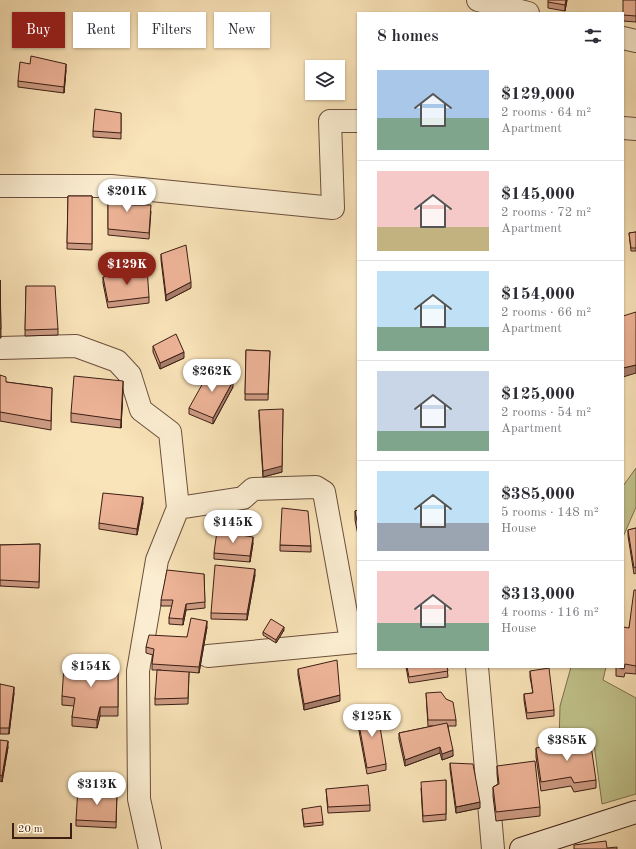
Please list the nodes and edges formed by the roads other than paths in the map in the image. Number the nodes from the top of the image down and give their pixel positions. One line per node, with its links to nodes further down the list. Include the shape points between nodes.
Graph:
1 (478, 0): 2 (street)
2 (524, 12)
3 (624, 38): 4 (street)
4 (636, 41)
5 (357, 122): 8 (street, via 330,121 333,208 112,186)
6 (624, 128): 7 (street)
7 (636, 129)
8 (0, 186)
9 (0, 348): 10 (street, via 76,346 117,361 130,375 141,410 170,432)
10 (178, 508): 11 (street, via 243,498 253,489 316,487 324,492 346,616 350,634); 16 (street, via 158,560 138,671 139,799)
11 (357, 642): 12 (street)
12 (208, 656)
13 (477, 668): 17 (street)
14 (636, 812): 15 (street)
15 (564, 842): 18 (street)
16 (150, 849)
17 (493, 849)
18 (521, 849)

